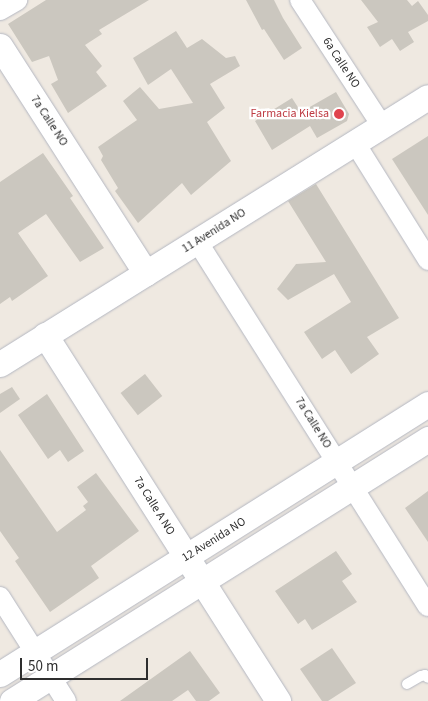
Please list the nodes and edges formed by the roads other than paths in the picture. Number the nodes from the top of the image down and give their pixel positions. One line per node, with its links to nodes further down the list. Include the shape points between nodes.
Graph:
1 (17, 0): 3 (street)
2 (300, 0): 6 (street, 6a Calle NO)
3 (0, 10)
4 (0, 46): 10 (street, 7a Calle NO)
5 (428, 97): 6 (street, 11 Avenida NO)
6 (382, 126): 7 (street, 11 Avenida NO)
7 (355, 143): 8 (street, 11 Avenida NO); 9 (street)
8 (198, 241): 10 (street, 11 Avenida NO); 15 (street, 7a Calle NO)
9 (428, 260)
10 (146, 273): 11 (street, 11 Avenida NO)
11 (46, 335): 12 (street, 11 Avenida NO); 17 (street, 7a Calle A NO)
12 (0, 364)
13 (428, 404): 15 (street, 12 Avenida NO)
14 (428, 439): 16 (street)
15 (337, 462): 16 (street, 7a Calle NO); 17 (street, 12 Avenida NO)
16 (353, 486): 18 (street); 20 (street, 7a Calle NO)
17 (187, 557): 18 (street, 7a Calle A NO); 21 (street, 12 Avenida NO)
18 (202, 582): 23 (street); 28 (street, 7a Calle A NO)
19 (0, 597): 21 (street)
20 (428, 606)
21 (35, 652): 22 (street, 12 Avenida NO); 23 (street)
22 (0, 674)
23 (50, 677): 26 (street); 27 (street)
24 (428, 678): 25 (lane, via 421,676)
25 (407, 684)
26 (12, 701)
27 (66, 701)
28 (278, 701)

